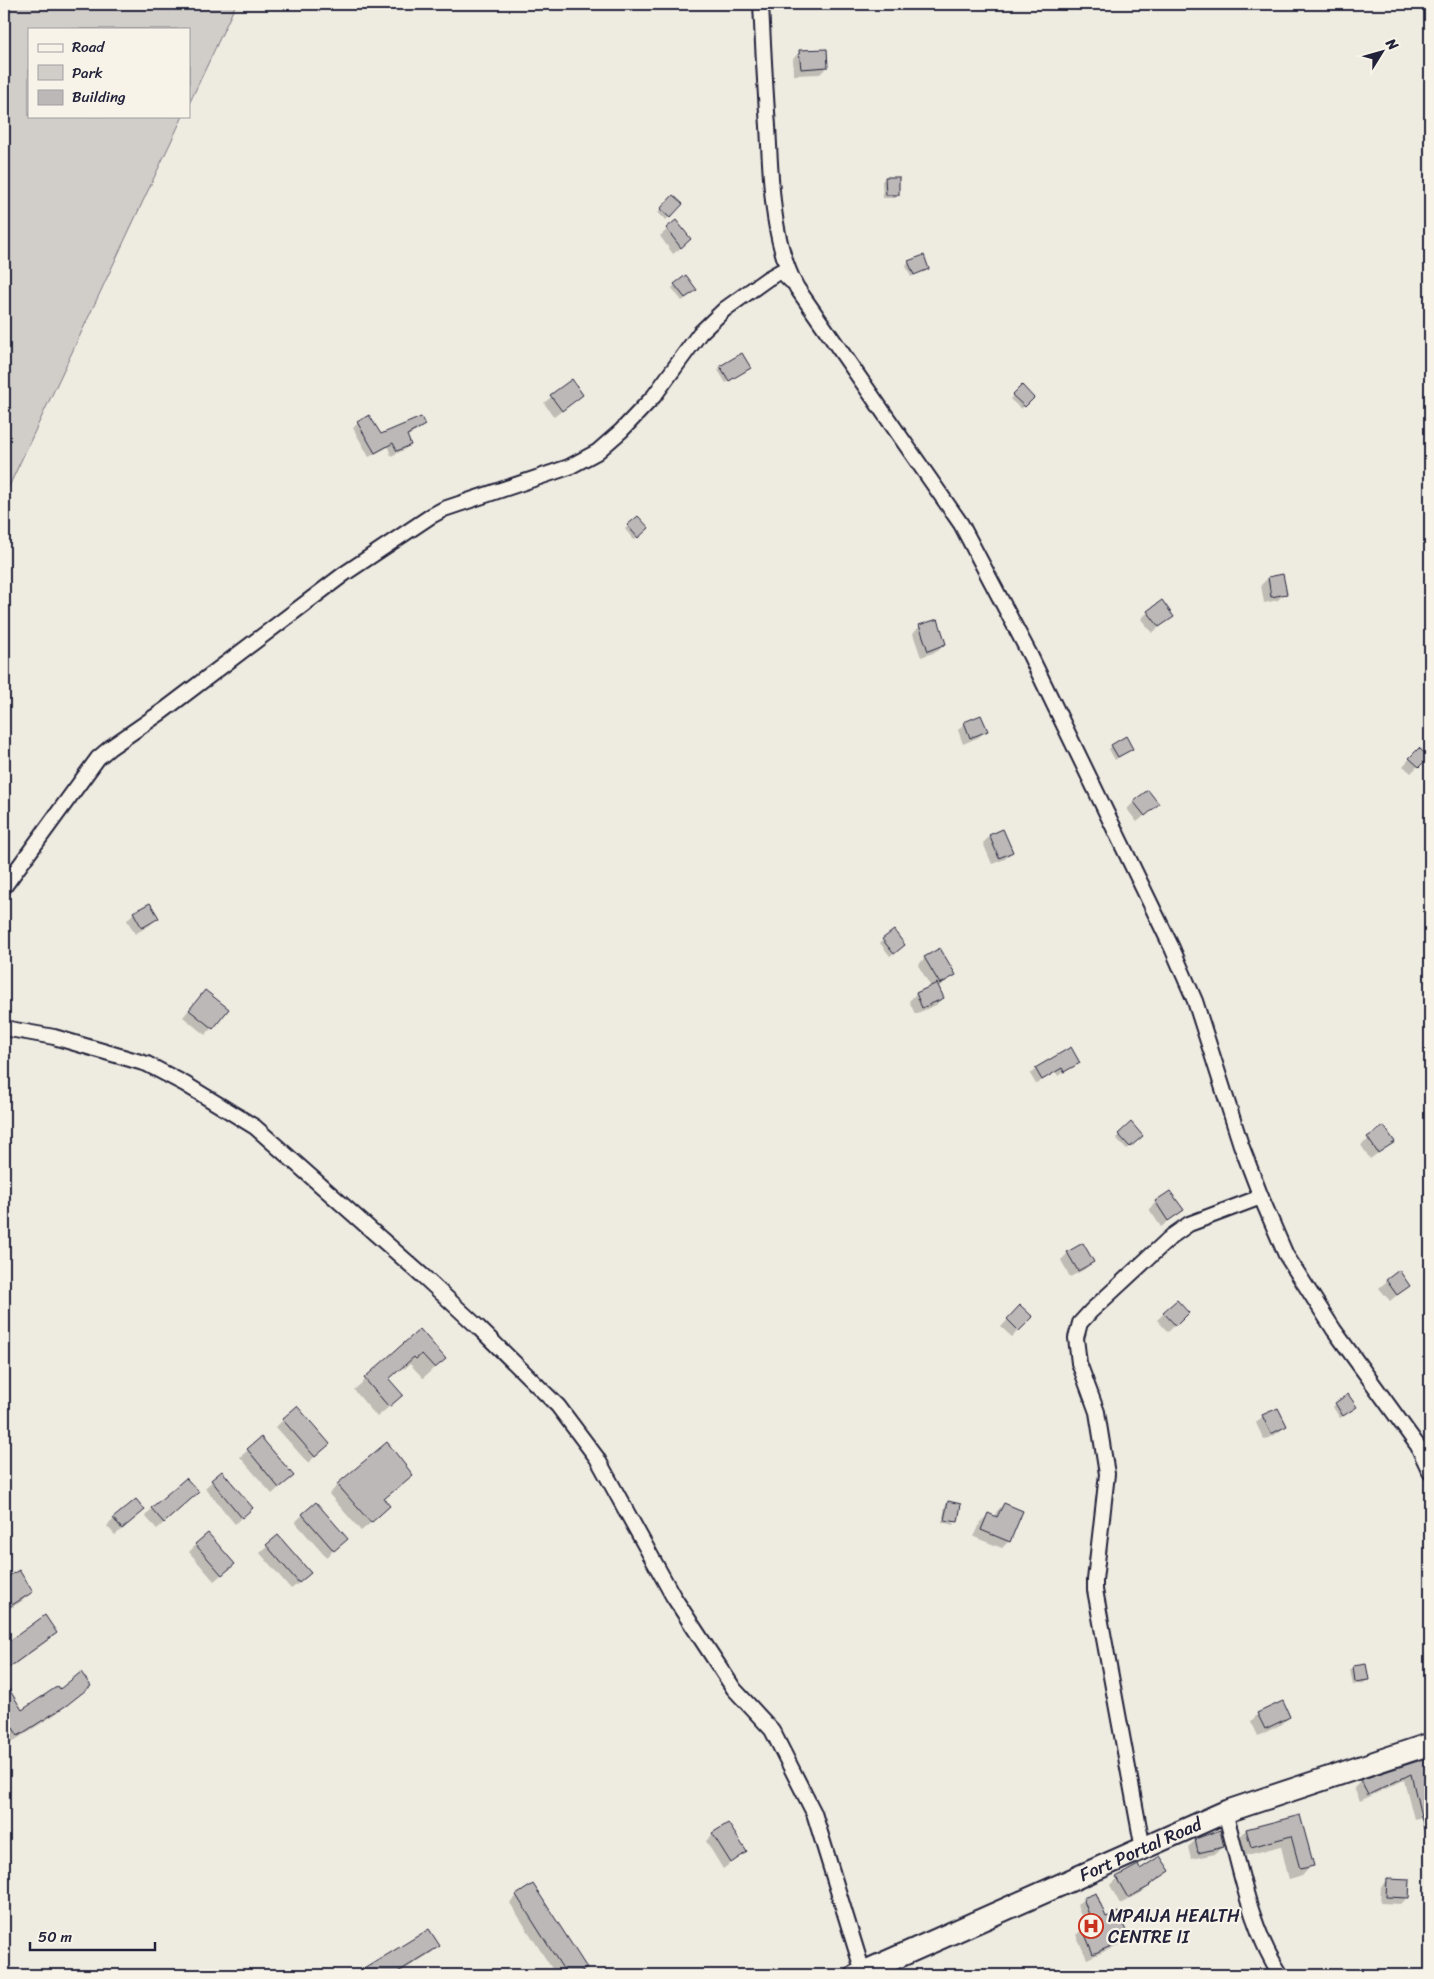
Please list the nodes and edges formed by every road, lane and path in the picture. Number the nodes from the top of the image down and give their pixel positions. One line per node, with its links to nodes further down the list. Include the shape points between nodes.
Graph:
1 (761, 4): 2 (street, via 771,187 785,260)
2 (797, 288): 3 (street, via 782,271 725,308 700,333 654,396 597,452 569,467 430,516 344,574 163,711 110,747 98,758); 5 (street, via 961,524 1030,655 1191,992)
3 (4, 887)
4 (4, 1028): 10 (street, via 54,1037 146,1064 255,1127 444,1295 558,1406 597,1458 674,1596 734,1689 772,1730 814,1813)
5 (1261, 1197): 6 (street, via 1286,1255 1334,1330 1418,1446); 9 (street, via 1189,1224 1172,1236 1091,1311 1080,1323 1076,1338 1079,1362 1097,1412 1107,1474 1095,1590)
6 (1430, 1472)
7 (1430, 1742): 8 (main road, Fort Portal Road)
8 (1225, 1812): 9 (main road, Fort Portal Road); 11 (street, via 1255,1920 1269,1957)
9 (1143, 1848): 10 (main road, Fort Portal Road)
10 (860, 1974)
11 (1281, 1975)

